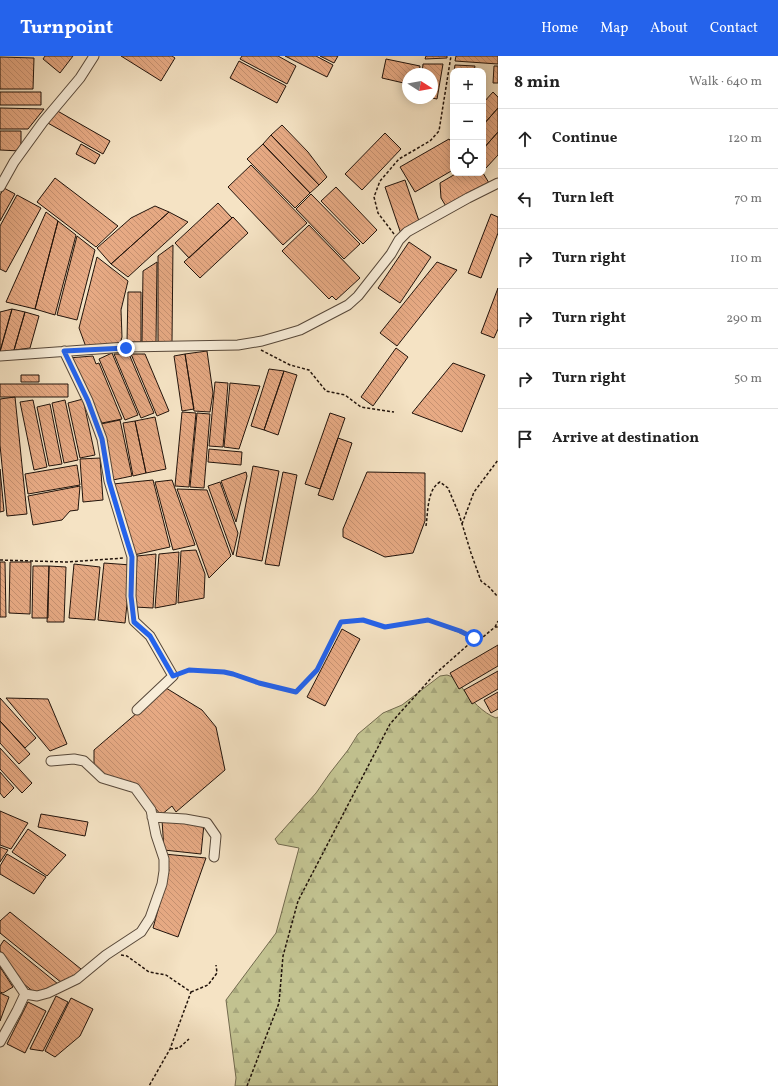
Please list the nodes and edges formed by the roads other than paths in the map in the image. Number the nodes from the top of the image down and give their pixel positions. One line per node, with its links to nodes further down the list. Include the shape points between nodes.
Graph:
1 (94, 56): 2 (street, via 80,78 26,145)
2 (2, 181)
3 (498, 183): 4 (street, via 407,232 363,290 348,305 300,330 238,345)
4 (64, 351): 5 (street); 6 (street, via 88,401 102,439 109,481 132,557 131,596 134,622 150,636 173,676)
5 (0, 356)
6 (137, 710)
7 (51, 761): 8 (street, via 84,761 102,778 135,788 151,810)
8 (152, 817): 9 (street, via 207,823 216,836); 11 (street, via 158,846 164,859 164,871 162,884 147,924 141,932 110,952 77,979 48,993 37,996)
9 (214, 857)
10 (0, 957): 11 (street)
11 (25, 994): 12 (street)
12 (0, 1042)

